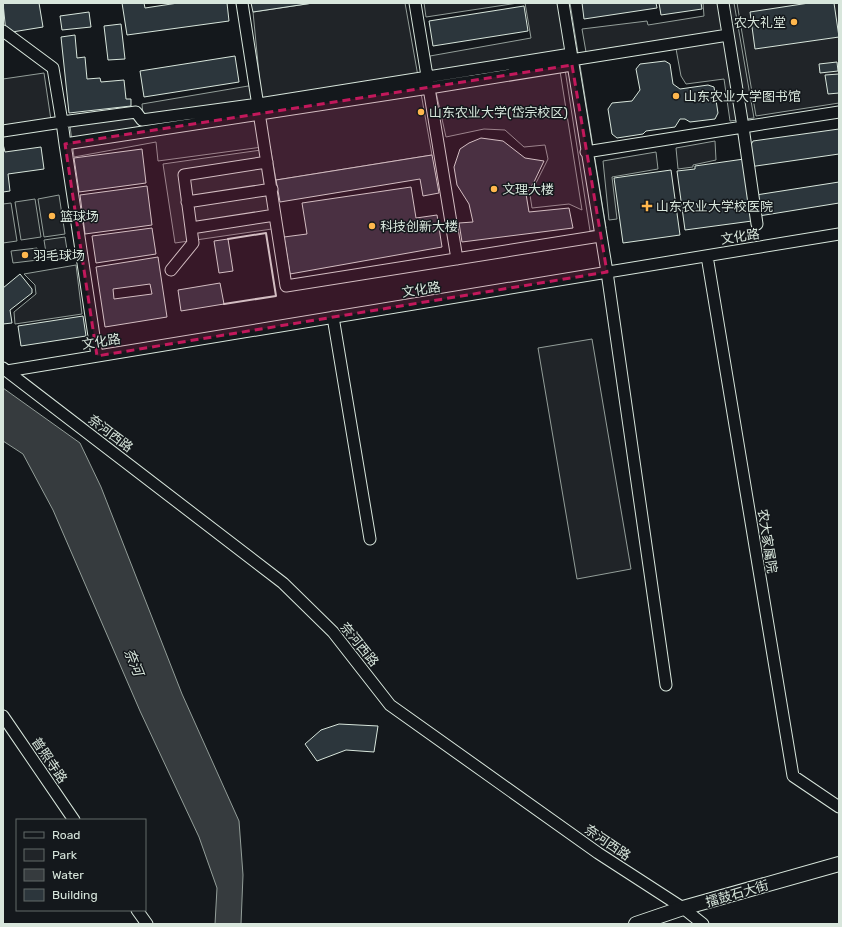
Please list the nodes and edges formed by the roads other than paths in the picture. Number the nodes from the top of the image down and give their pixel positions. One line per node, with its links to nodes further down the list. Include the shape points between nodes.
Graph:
1 (242, 3): 9 (street)
2 (415, 3): 8 (street)
3 (563, 3): 7 (street)
4 (723, 3): 6 (street)
5 (3, 31): 11 (street, via 53,68)
6 (728, 35): 7 (street); 12 (street)
7 (571, 60): 8 (street); 15 (street)
8 (428, 83): 9 (street); 25 (street)
9 (260, 110): 11 (street, via 142,120 136,112); 14 (street); 16 (street)
10 (839, 112): 12 (street)
11 (62, 122): 13 (street); 14 (street)
12 (743, 127): 15 (street); 20 (street)
13 (3, 131)
14 (65, 144): 29 (street)
15 (586, 152): 23 (street)
16 (267, 162): 17 (street); 18 (street, via 184,175)
17 (272, 189): 18 (street); 19 (street)
18 (188, 202): 21 (street)
19 (275, 215): 21 (street); 25 (street, via 286,286)
20 (757, 224)
21 (191, 228): 26 (street, via 193,243)
22 (839, 234): 24 (street, 文化路)
23 (600, 236): 25 (street); 27 (street)
24 (707, 256): 27 (street, 文化路); 34 (street, 农大家属院, via 794,776)
25 (457, 259)
26 (171, 270)
27 (607, 272): 28 (street, 文化路); 32 (street)
28 (333, 317): 29 (street, 文化路); 31 (street)
29 (97, 356): 30 (street, 文化路)
30 (5, 370): 37 (street, 奈河西路, via 283,583 333,632 390,705 598,853)
31 (370, 539)
32 (666, 685)
33 (3, 716): 35 (street, 普照寺路)
34 (839, 807)
35 (73, 819)
36 (839, 864): 37 (main road, 擂鼓石大街)
37 (683, 908): 40 (main road, 擂鼓石大街); 41 (street, 奈河西路)
38 (138, 911): 39 (street)
39 (147, 924)
40 (636, 924)
41 (703, 924)

